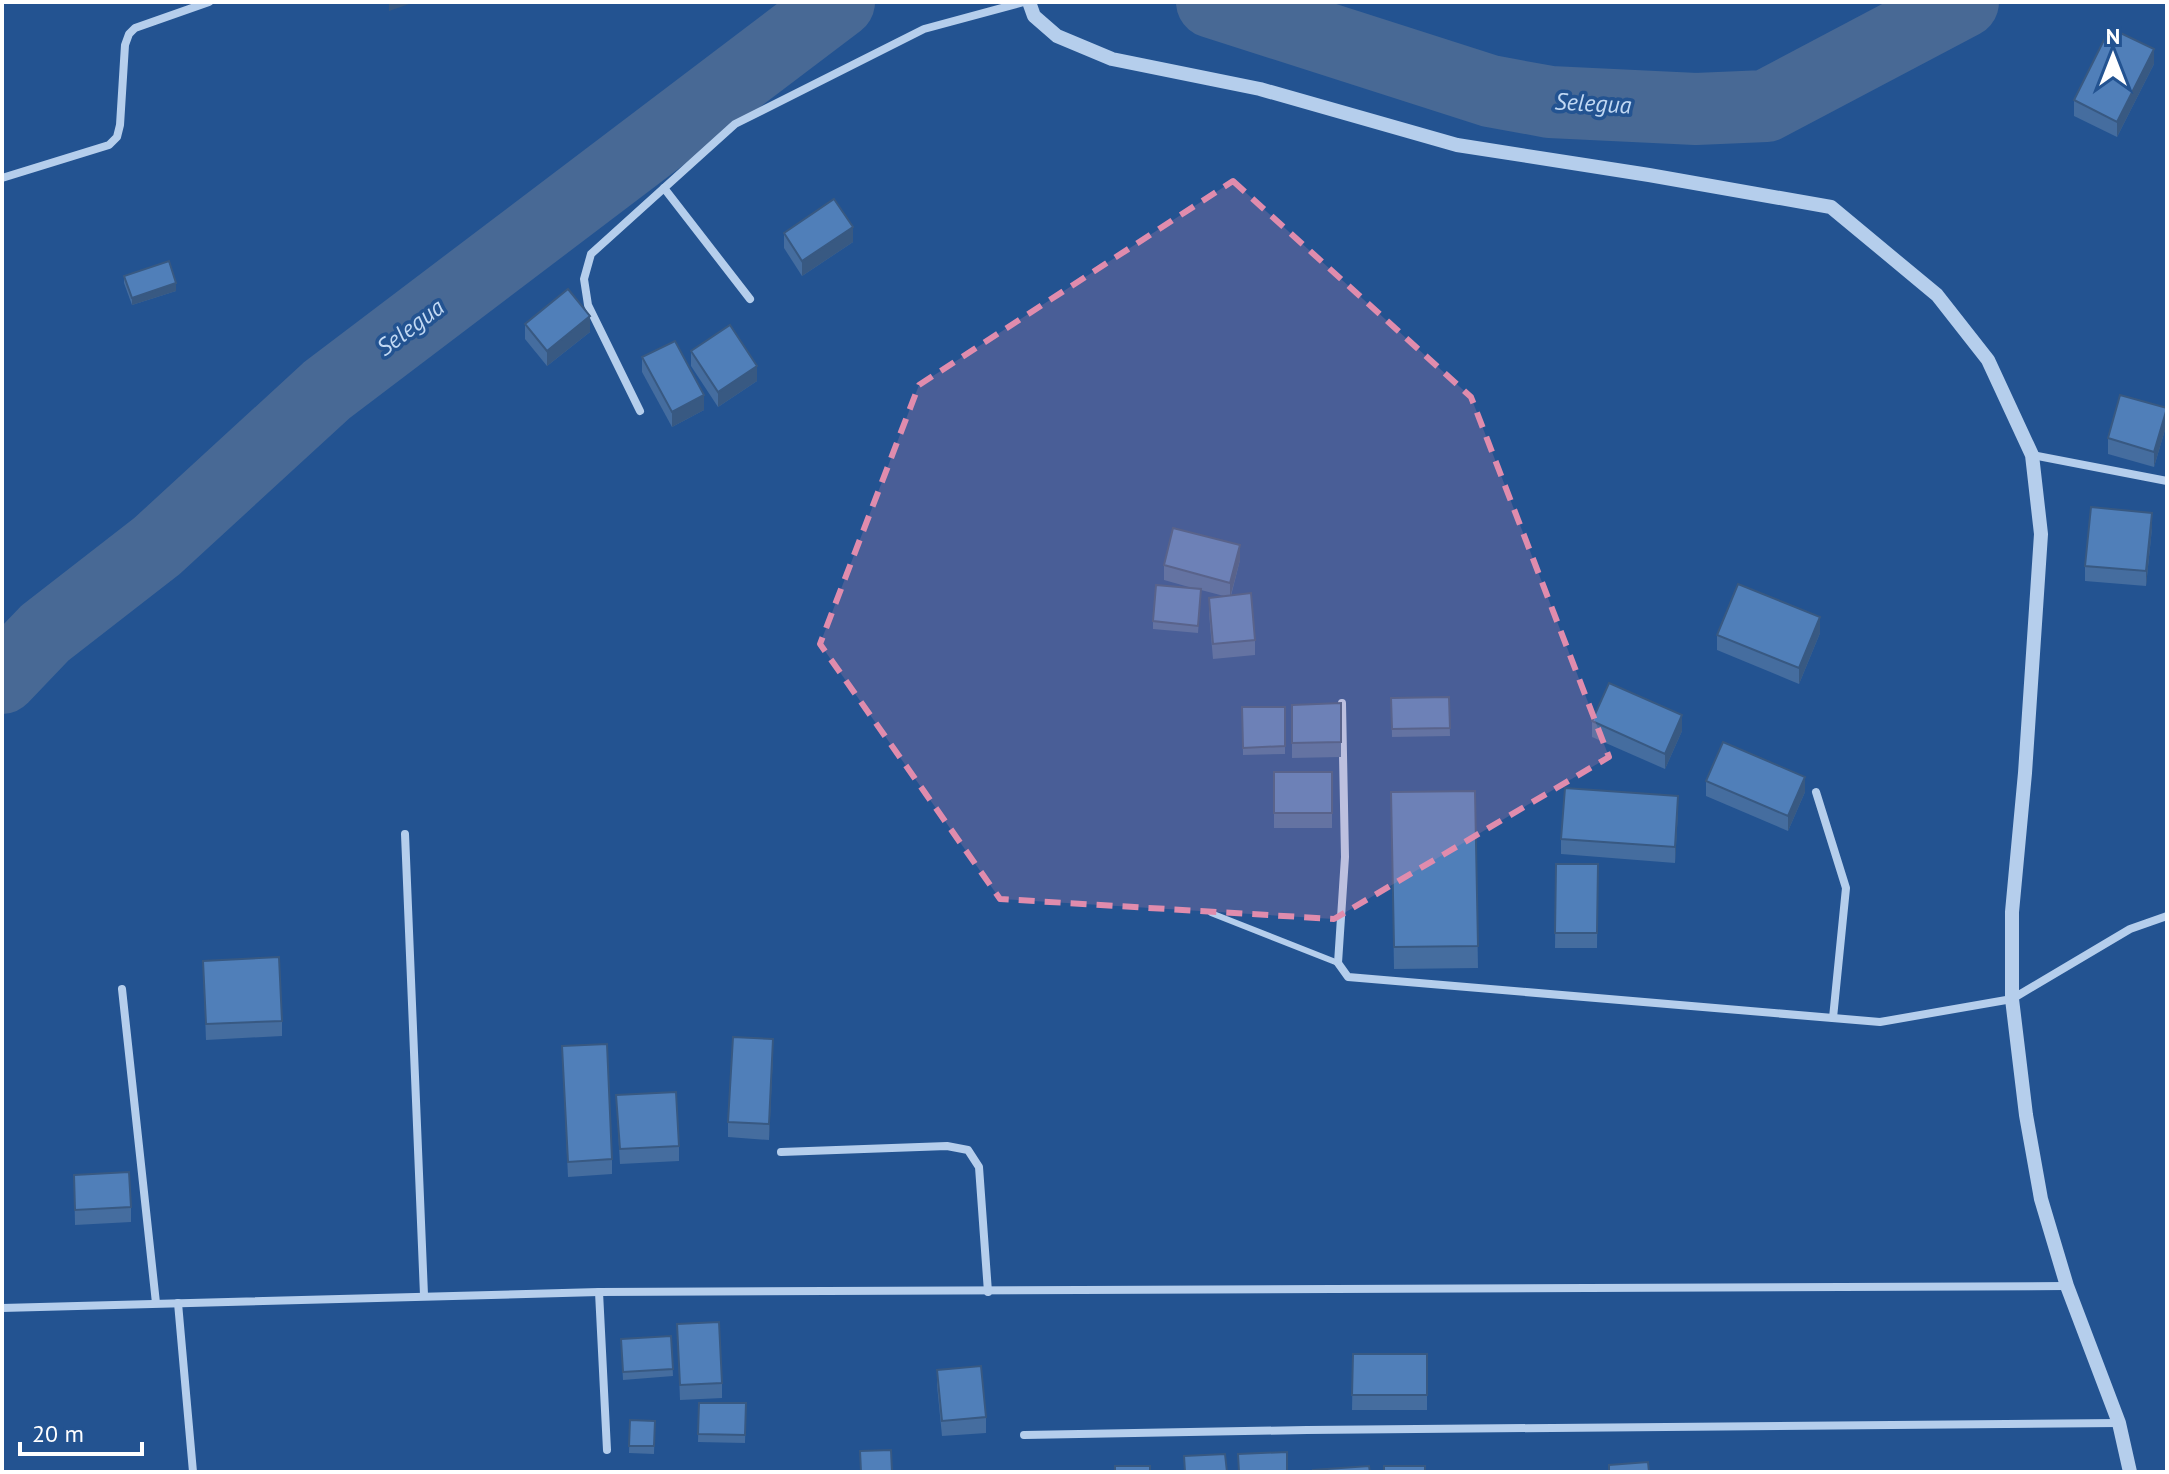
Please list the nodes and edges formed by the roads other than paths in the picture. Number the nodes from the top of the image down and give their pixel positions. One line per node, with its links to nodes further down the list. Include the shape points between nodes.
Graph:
1 (209, 2): 3 (street, via 129,34 120,125 109,145)
2 (1027, 2): 4 (street, via 924,29 735,124); 7 (street, via 1034,16 1057,36 1112,59 1260,89 1457,145 1831,207 1937,295 1988,360)
3 (2, 178)
4 (664, 188): 5 (street); 6 (street, via 591,254 584,279 588,305)
5 (750, 299)
6 (640, 411)
7 (2032, 455): 8 (street); 16 (street, via 2041,534 2012,912)
8 (2167, 481)
9 (1342, 703): 14 (street, via 1345,857)
10 (1816, 792): 17 (street, via 1846,888)
11 (405, 834): 22 (street)
12 (1211, 913): 14 (lane)
13 (2167, 916): 16 (street, via 2130,929)
14 (1338, 963): 17 (street, via 1348,977)
15 (122, 989): 23 (street)
16 (2012, 999): 17 (street, via 1880,1022); 19 (street, via 2041,1199)
17 (1833, 1018)
18 (781, 1152): 21 (street, via 947,1146 968,1150 979,1167)
19 (2067, 1286): 21 (street); 26 (street)
20 (599, 1292): 21 (street); 22 (street); 28 (street)
21 (988, 1292)
22 (424, 1295): 24 (street)
23 (156, 1303): 24 (street); 25 (street)
24 (178, 1303): 29 (street)
25 (2, 1308)
26 (2119, 1423): 27 (street); 30 (street)
27 (1024, 1435)
28 (607, 1450)
29 (193, 1472)
30 (2130, 1472)

